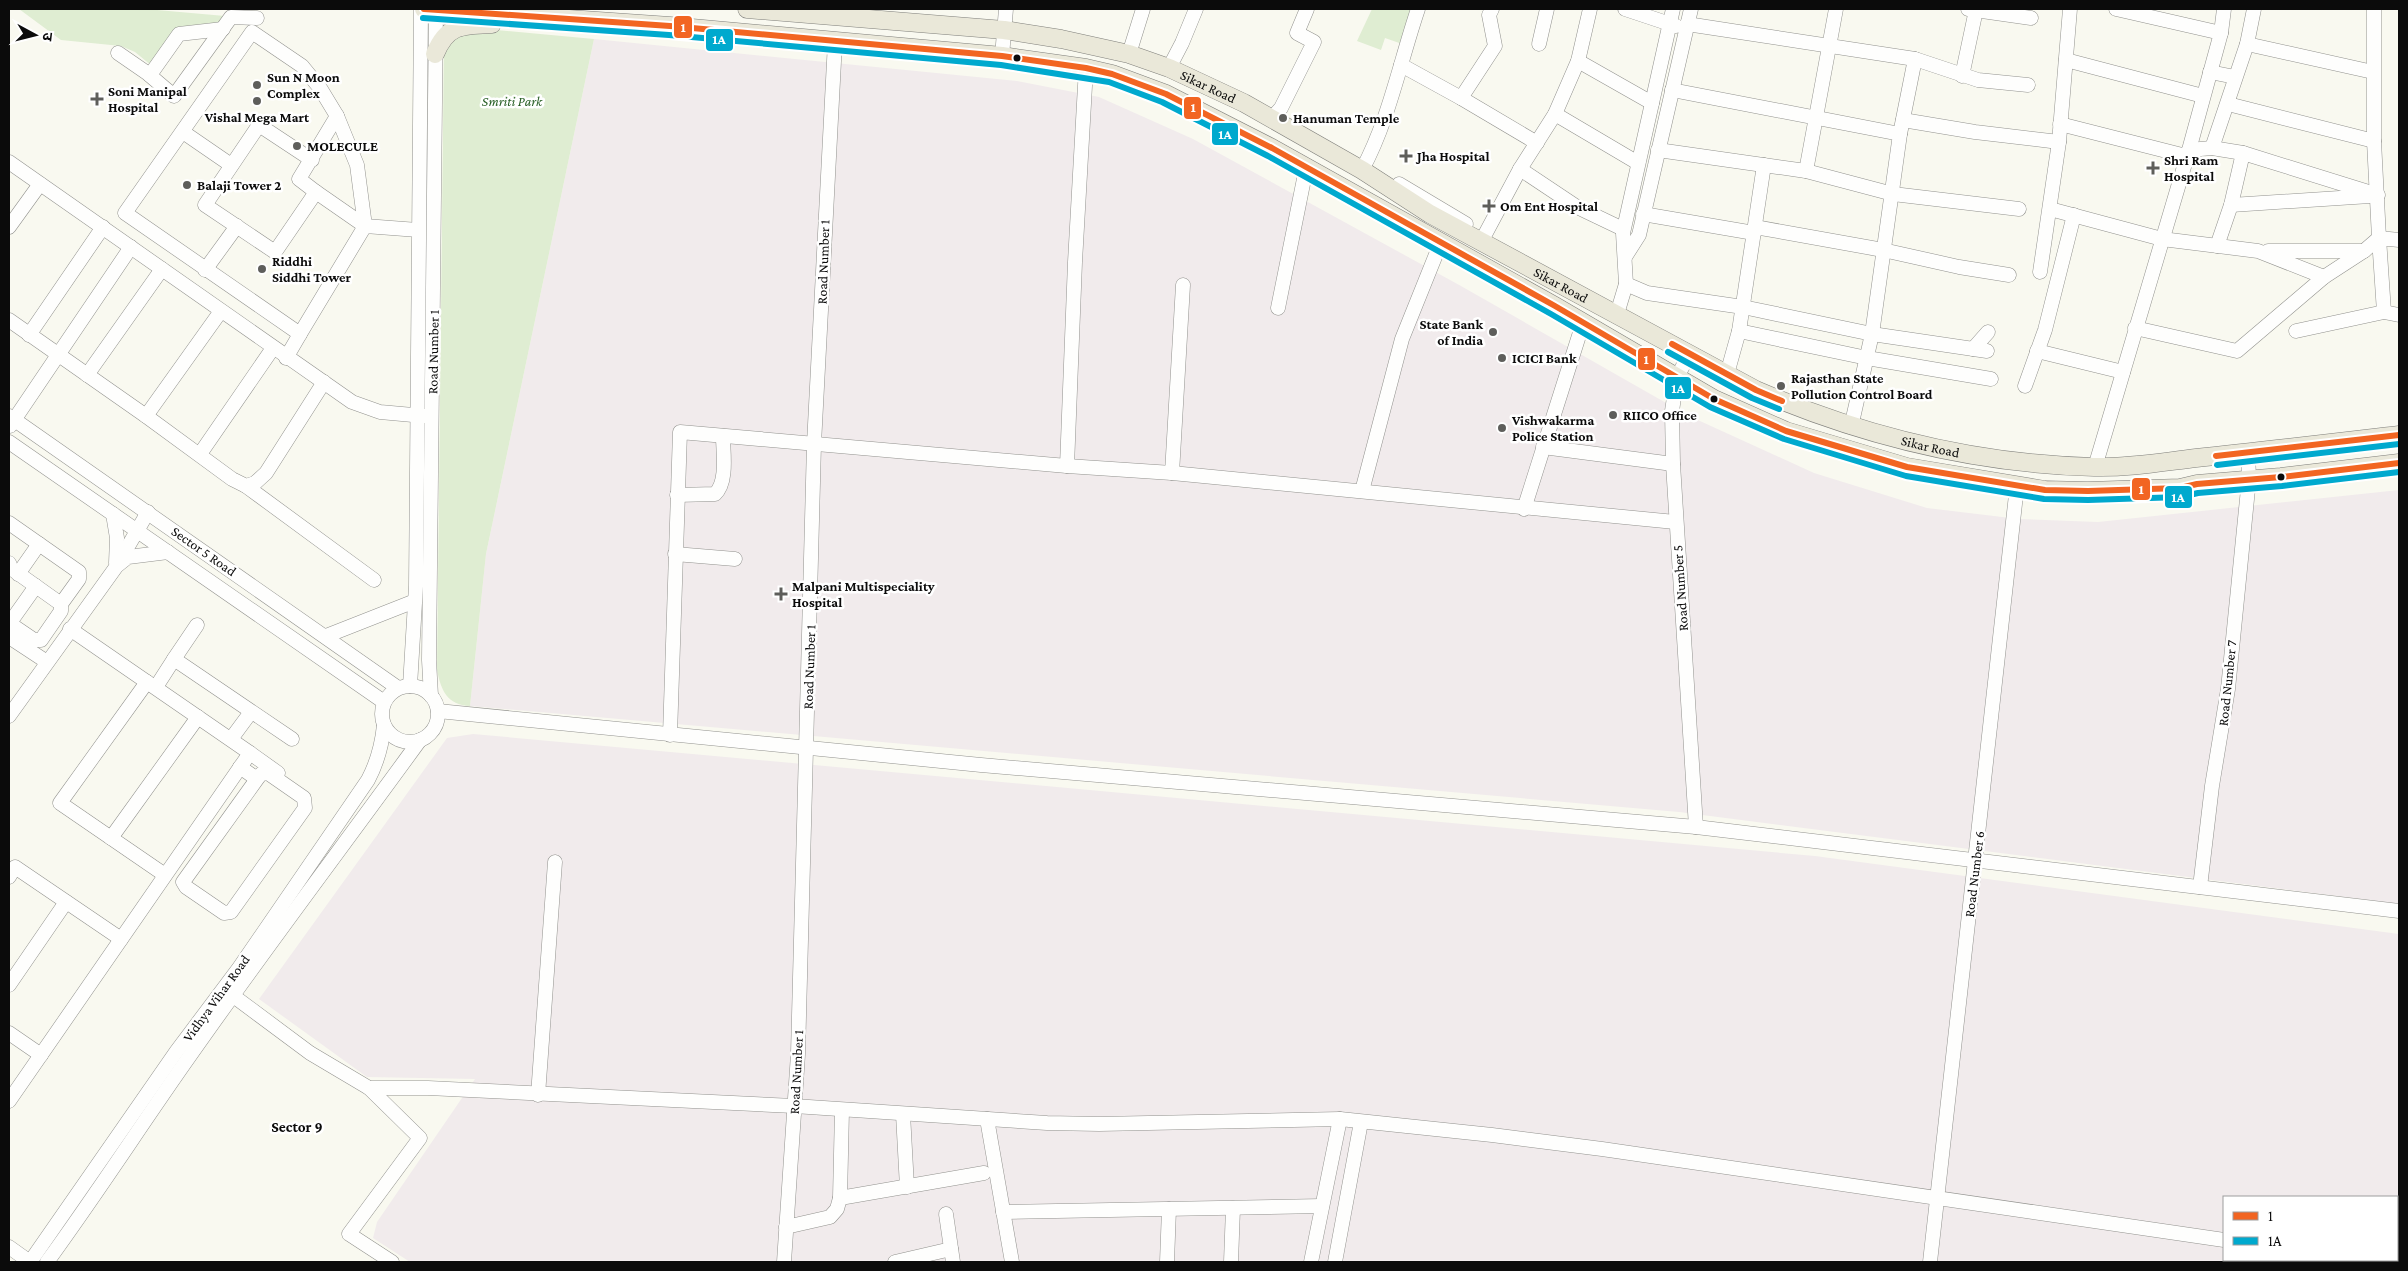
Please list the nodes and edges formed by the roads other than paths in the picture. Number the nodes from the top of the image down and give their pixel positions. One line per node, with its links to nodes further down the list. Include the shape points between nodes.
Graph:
1 (429, 9): 23 (main road); 37 (street, Road Number 1); 94 (street, Road Number 1)
2 (747, 9): 22 (main road, Sikar Road)
3 (824, 9): 22 (street)
4 (1006, 9): 28 (street)
5 (1143, 9): 35 (street)
6 (1196, 9): 42 (street)
7 (1307, 9): 58 (street, via 1297,33 1314,42)
8 (1418, 9): 43 (street)
9 (1492, 9): 53 (street, via 1489,15 1494,46)
10 (1547, 9): 32 (street)
11 (1590, 9): 41 (street)
12 (1625, 9): 26 (street)
13 (1673, 9): 26 (street)
14 (1690, 9): 27 (street)
15 (1836, 9): 34 (street)
16 (2070, 9): 40 (street)
17 (2116, 9): 30 (street)
18 (2224, 9): 30 (street)
19 (2254, 9): 33 (street)
20 (2374, 9): 46 (street)
21 (1972, 10): 24 (street); 48 (street)
22 (861, 13): 28 (main road, Sikar Road)
23 (504, 15): 31 (main road, via 670,26); 37 (main road, via 496,24 461,26 451,30 443,37)
24 (2030, 18)
25 (257, 20): 29 (street, via 231,17); 57 (street, via 302,66); 62 (street)
26 (1670, 24): 27 (street); 54 (street)
27 (1686, 26): 34 (street); 51 (street)
28 (1004, 27): 35 (main road, Sikar Road); 38 (street)
29 (223, 29): 47 (street, via 179,34); 47 (street, via 174,96)
30 (2221, 33): 45 (street)
31 (835, 42): 38 (main road); 150 (street, Road Number 1)
32 (1539, 44)
33 (2246, 44): 46 (street); 49 (street)
34 (1829, 45): 39 (street); 59 (street)
35 (1130, 51): 42 (main road, Sikar Road)
36 (118, 53): 47 (street)
37 (435, 54): 144 (street, Road Number 1)
38 (1002, 56): 44 (main road)
39 (1915, 59): 48 (street); 61 (street)
40 (2066, 60): 52 (street); 60 (street)
41 (1578, 61): 54 (street); 56 (street)
42 (1171, 65): 58 (main road, Sikar Road)
43 (1401, 65): 53 (street); 75 (street)
44 (1086, 68): 76 (main road, via 1128,79 1166,94); 156 (street)
45 (2210, 72): 49 (street); 52 (street)
46 (2373, 72): 63 (street)
47 (150, 75)
48 (1962, 76): 50 (street)
49 (2235, 77): 55 (street)
50 (2028, 85)
51 (1672, 90): 59 (street); 67 (street)
52 (2203, 96): 68 (street)
53 (1461, 98): 64 (street)
54 (1652, 103): 70 (street)
55 (2228, 104): 63 (street); 66 (street)
56 (1555, 114): 64 (street); 70 (street)
57 (337, 116): 71 (street); 90 (street, via 357,165)
58 (1274, 116): 75 (main road, Sikar Road)
59 (1816, 117): 61 (street); 78 (street)
60 (2060, 124): 65 (street); 68 (street)
61 (1902, 127): 65 (street); 81 (street)
62 (183, 132): 73 (street); 86 (street)
63 (2374, 141): 82 (street)
64 (1537, 142): 77 (street)
65 (2058, 142): 85 (street)
66 (2212, 148): 68 (street); 69 (street)
67 (1658, 152): 70 (street); 74 (street); 87 (street)
68 (2187, 153): 98 (street)
69 (2244, 153): 82 (street); 83 (street)
70 (1640, 156): 92 (street)
71 (312, 160): 73 (street, via 259,125); 80 (street, via 299,179)
72 (9, 162): 79 (street)
73 (231, 165): 89 (street, via 205,205)
74 (1764, 165): 78 (street); 95 (street)
75 (1363, 167): 97 (main road, Sikar Road, via 1430,214)
76 (1306, 169): 100 (main road); 115 (street)
77 (1520, 169): 92 (street, via 1578,207); 97 (street)
78 (1806, 171): 81 (street)
79 (40, 184): 91 (street); 93 (street)
80 (316, 192): 89 (street, via 275,252); 90 (street)
81 (1893, 194): 84 (street); 103 (street)
82 (2378, 195): 83 (street); 96 (street)
83 (2231, 205): 101 (street)
84 (2019, 209)
85 (2050, 209): 88 (street); 109 (street)
86 (125, 213): 93 (street); 108 (street)
87 (1643, 214): 95 (street); 106 (street, via 1638,235)
88 (2074, 215): 98 (street); 130 (street)
89 (237, 226): 108 (street)
90 (365, 226): 94 (street); 126 (street)
91 (9, 227)
92 (1623, 229): 106 (street)
93 (107, 230): 102 (street); 128 (street)
94 (418, 230): 142 (street, Road Number 1)
95 (1755, 230): 103 (street); 114 (street)
96 (2379, 238): 99 (street); 105 (street); 117 (street)
97 (1483, 239): 118 (main road, Sikar Road, via 1577,295)
98 (2162, 239): 101 (street); 122 (street)
99 (2399, 240)
100 (1441, 242): 121 (main road); 162 (street, via 1402,339)
101 (2217, 246): 104 (street)
102 (131, 247): 107 (street); 132 (street)
103 (1884, 250): 110 (street); 127 (street)
104 (2258, 250): 105 (street); 111 (street)
105 (2364, 251): 111 (street)
106 (1625, 257): 112 (street)
107 (162, 269): 116 (street); 137 (street)
108 (205, 270): 126 (street)
109 (2040, 272)
110 (2009, 275)
111 (2324, 278): 122 (street, via 2237,351)
112 (1626, 284): 114 (street, via 1647,293); 118 (street)
113 (1183, 285): 158 (street)
114 (1743, 307): 123 (street); 127 (street)
115 (1278, 308)
116 (221, 311): 129 (street); 143 (street)
117 (2384, 312): 119 (street); 125 (street)
118 (1617, 314): 131 (main road, Sikar Road)
119 (2399, 315)
120 (9, 320): 128 (street)
121 (1582, 323): 138 (main road); 151 (street)
122 (2135, 328): 135 (street)
123 (1739, 331): 134 (street); 136 (street)
124 (1988, 332): 127 (street, via 1980,350)
125 (2296, 332)
126 (300, 334): 133 (street)
127 (1872, 334): 134 (street)
128 (29, 335): 132 (street)
129 (273, 348): 133 (street); 153 (street)
130 (2037, 351): 135 (street); 141 (street)
131 (1690, 353): 136 (main road, Sikar Road); 138 (street, Road Number 5)
132 (58, 356): 137 (street); 145 (street)
133 (286, 358): 140 (street)
134 (1867, 358): 139 (street); 146 (street)
135 (2123, 372): 157 (street)
136 (1728, 374): 146 (main road, Sikar Road, via 1807,412)
137 (87, 375): 143 (street)
138 (1677, 377): 155 (street, Road Number 5, via 1672,411); 161 (main road, via 1739,412 1827,444 1907,467)
139 (1991, 379)
140 (324, 382): 142 (street, via 363,407); 160 (street, via 266,473)
141 (2025, 386)
142 (416, 415): 144 (street); 178 (street, Road Number 1)
143 (146, 416): 153 (street)
144 (432, 416): 188 (street, Road Number 1)
145 (11, 421): 165 (street, Sector 5 Road)
146 (1851, 427): 157 (main road, Sikar Road, via 1937,449 2046,464)
147 (2399, 435): 152 (main road, Sikar Road)
148 (723, 436): 150 (street); 163 (street, via 722,479 718,491 715,494); 163 (street, via 680,432)
149 (9, 442): 166 (street, Sector 5 Road)
150 (814, 444): 156 (street); 199 (street, Road Number 1)
151 (1543, 447): 155 (street); 164 (street)
152 (2248, 452): 157 (main road, Sikar Road); 159 (street, Road Number 7)
153 (200, 454): 160 (street)
154 (2399, 463): 159 (main road)
155 (1672, 464): 167 (street, Road Number 5)
156 (1067, 466): 158 (street)
157 (2095, 467)
158 (1172, 473): 162 (street)
159 (2249, 479): 161 (main road, via 2136,490 2045,490); 214 (street, Road Number 7, via 2228,689)
160 (246, 486): 176 (street)
161 (2017, 486): 210 (street, Road Number 6)
162 (1362, 491): 164 (street)
163 (677, 495): 172 (street)
164 (1524, 509): 167 (street)
165 (148, 512): 169 (street); 183 (street, Sector 5 Road)
166 (113, 514): 169 (street, Sector 5 Road); 174 (street, via 117,538)
167 (1675, 522): 204 (street, Road Number 5)
168 (9, 523): 170 (street)
169 (136, 530): 171 (street, Sector 5 Road); 174 (street)
170 (39, 544): 175 (street); 179 (street, via 79,572 79,579)
171 (168, 552): 174 (street, via 128,557); 189 (street, Sector 5 Road)
172 (675, 554): 173 (street); 195 (street)
173 (735, 559)
174 (116, 567): 182 (street)
175 (13, 568): 177 (street)
176 (374, 580)
177 (36, 586): 179 (street); 181 (street)
178 (415, 601): 183 (street); 187 (street, Road Number 1)
179 (61, 604): 181 (street, via 61,611 41,640 34,640)
180 (197, 625): 184 (street)
181 (9, 627): 185 (street)
182 (70, 629): 185 (street); 186 (street)
183 (326, 636): 187 (street, Sector 5 Road)
184 (174, 659): 186 (street); 191 (street)
185 (46, 662): 192 (street)
186 (152, 684): 193 (street); 206 (street, via 60,803)
187 (404, 687): 188 (street, via 422,688); 189 (street)
188 (431, 696): 190 (street)
189 (384, 702): 194 (street)
190 (438, 711): 195 (street); 198 (street, via 434,729)
191 (250, 712): 196 (street); 197 (street)
192 (9, 716)
193 (198, 717): 196 (street); 206 (street)
194 (384, 725): 198 (street, via 396,738 408,742); 219 (street, Vidhya Vihar Road, via 383,740 368,780)
195 (670, 735): 199 (street)
196 (231, 739): 200 (street)
197 (292, 739)
198 (420, 740): 219 (street, Vidhya Vihar Road)
199 (807, 748): 204 (street); 225 (street, Road Number 1)
200 (250, 753): 201 (street); 203 (street)
201 (240, 767): 202 (street); 205 (street)
202 (258, 779): 207 (street); 209 (street, via 261,774 268,773 304,798 306,808 231,912 224,913 183,884)
203 (315, 797)
204 (1696, 827): 210 (street)
205 (196, 831): 207 (street); 208 (street)
206 (111, 838): 212 (street)
207 (212, 842): 209 (street)
208 (186, 845): 209 (street); 212 (street)
209 (203, 855)
210 (1976, 860): 214 (street); 234 (street, Road Number 6)
211 (555, 862): 223 (street)
212 (165, 876): 217 (street)
213 (9, 877): 215 (street, via 15,868)
214 (2200, 887): 216 (street)
215 (66, 902): 217 (street); 218 (street)
216 (2399, 911)
217 (121, 939): 221 (street)
218 (9, 984)
219 (229, 992): 222 (street, via 310,1053); 244 (street, Vidhya Vihar Road, via 176,1052); 245 (street, Vidhya Vihar Road)
220 (9, 1033): 221 (street)
221 (41, 1054): 224 (street)
222 (369, 1088): 223 (street); 246 (street, via 420,1138 350,1234)
223 (538, 1095): 225 (street)
224 (10, 1096)
225 (794, 1106): 226 (street); 240 (street, Road Number 1)
226 (842, 1110): 227 (street); 233 (street)
227 (903, 1114): 228 (street); 232 (street)
228 (987, 1119): 229 (street, via 1099,1124); 238 (street)
229 (1340, 1119): 230 (street); 235 (street)
230 (1361, 1122): 234 (street, via 1593,1148); 253 (street)
231 (984, 1173): 232 (street)
232 (907, 1187): 233 (street)
233 (840, 1198): 240 (street, via 830,1218)
234 (1937, 1199): 241 (street); 254 (street, Road Number 6)
235 (1322, 1206): 236 (street); 252 (street)
236 (1233, 1208): 237 (street); 251 (street)
237 (1169, 1209): 238 (street); 250 (street)
238 (1003, 1212): 249 (street)
239 (946, 1214): 243 (street)
240 (786, 1227): 247 (street, Road Number 1)
241 (2223, 1240)
242 (9, 1247): 244 (street)
243 (952, 1256): 248 (street)
244 (34, 1261)
245 (47, 1262)
246 (392, 1262)
247 (784, 1262)
248 (895, 1262)
249 (1012, 1262)
250 (1167, 1262)
251 (1231, 1262)
252 (1311, 1262)
253 (1335, 1262)
254 (1930, 1262)

